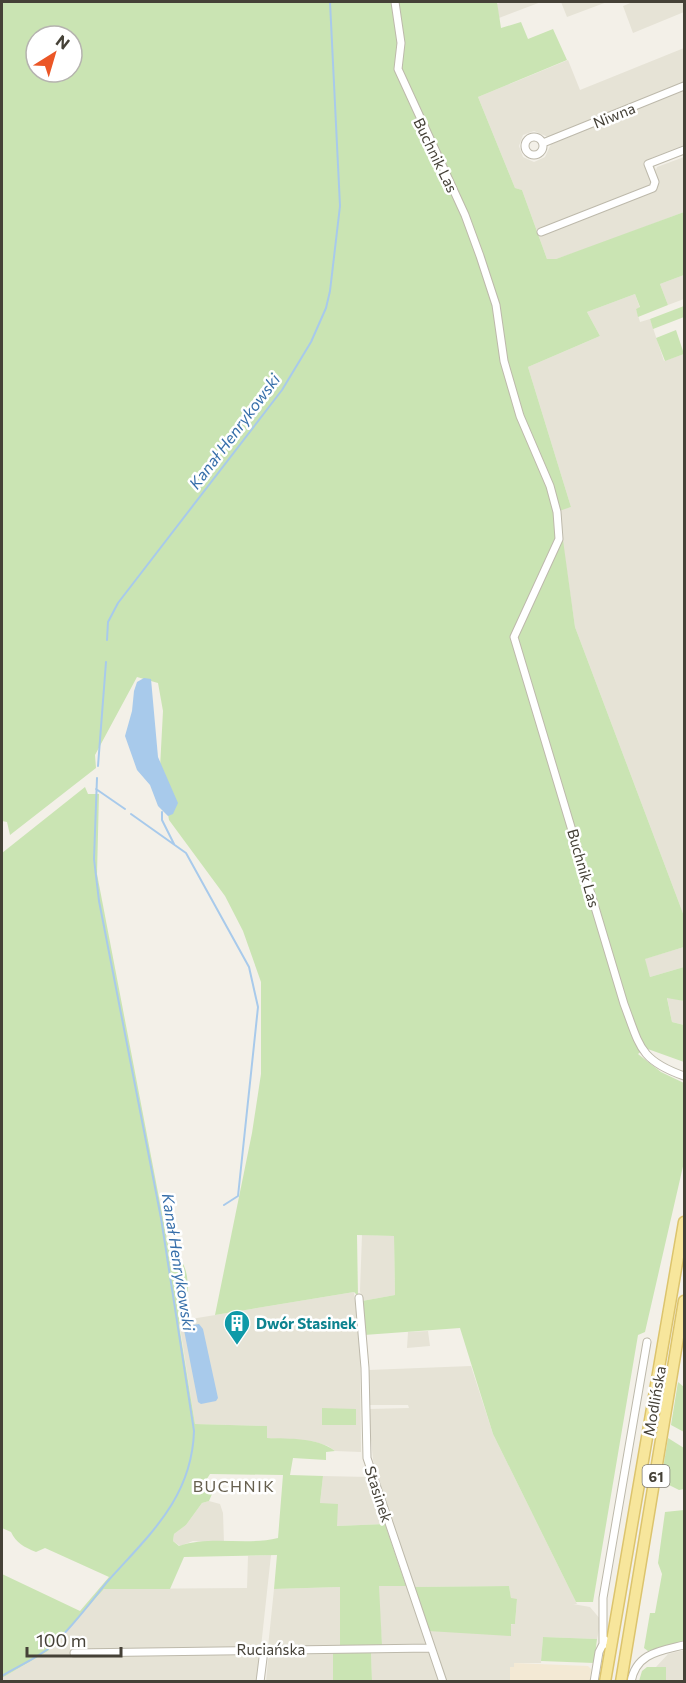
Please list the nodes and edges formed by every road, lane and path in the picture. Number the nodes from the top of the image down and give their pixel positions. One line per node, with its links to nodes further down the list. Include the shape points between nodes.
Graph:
1 (395, 2): 6 (street, Buchnik Las, via 400,43 398,69 465,215 496,305 513,393 550,486 559,528 559,539 514,637 624,1004 647,1058)
2 (684, 86): 3 (street, Niwna)
3 (543, 143)
4 (684, 150): 5 (street, via 648,165 655,182 653,188)
5 (541, 232)
6 (684, 1076)
7 (684, 1222): 11 (main road, Modlińska / 61)
8 (359, 1298): 16 (street, Stasinek, via 367,1458)
9 (684, 1301): 24 (main road, Modlińska / 61)
10 (647, 1342): 12 (street)
11 (619, 1601): 12 (street); 13 (main road, Modlińska / 61)
12 (604, 1608): 14 (street)
13 (616, 1616): 14 (street, Modlińska); 23 (main road, Modlińska / 61)
14 (603, 1645): 22 (street, Modlińska)
15 (684, 1645): 19 (street, via 647,1655 637,1663)
16 (431, 1648): 17 (street, Ruciańska); 21 (street, Stasinek)
17 (264, 1650): 18 (street, Ruciańska); 20 (street)
18 (74, 1653)
19 (631, 1679)
20 (260, 1682)
21 (443, 1682)
22 (594, 1682)
23 (605, 1682)
24 (621, 1682)

